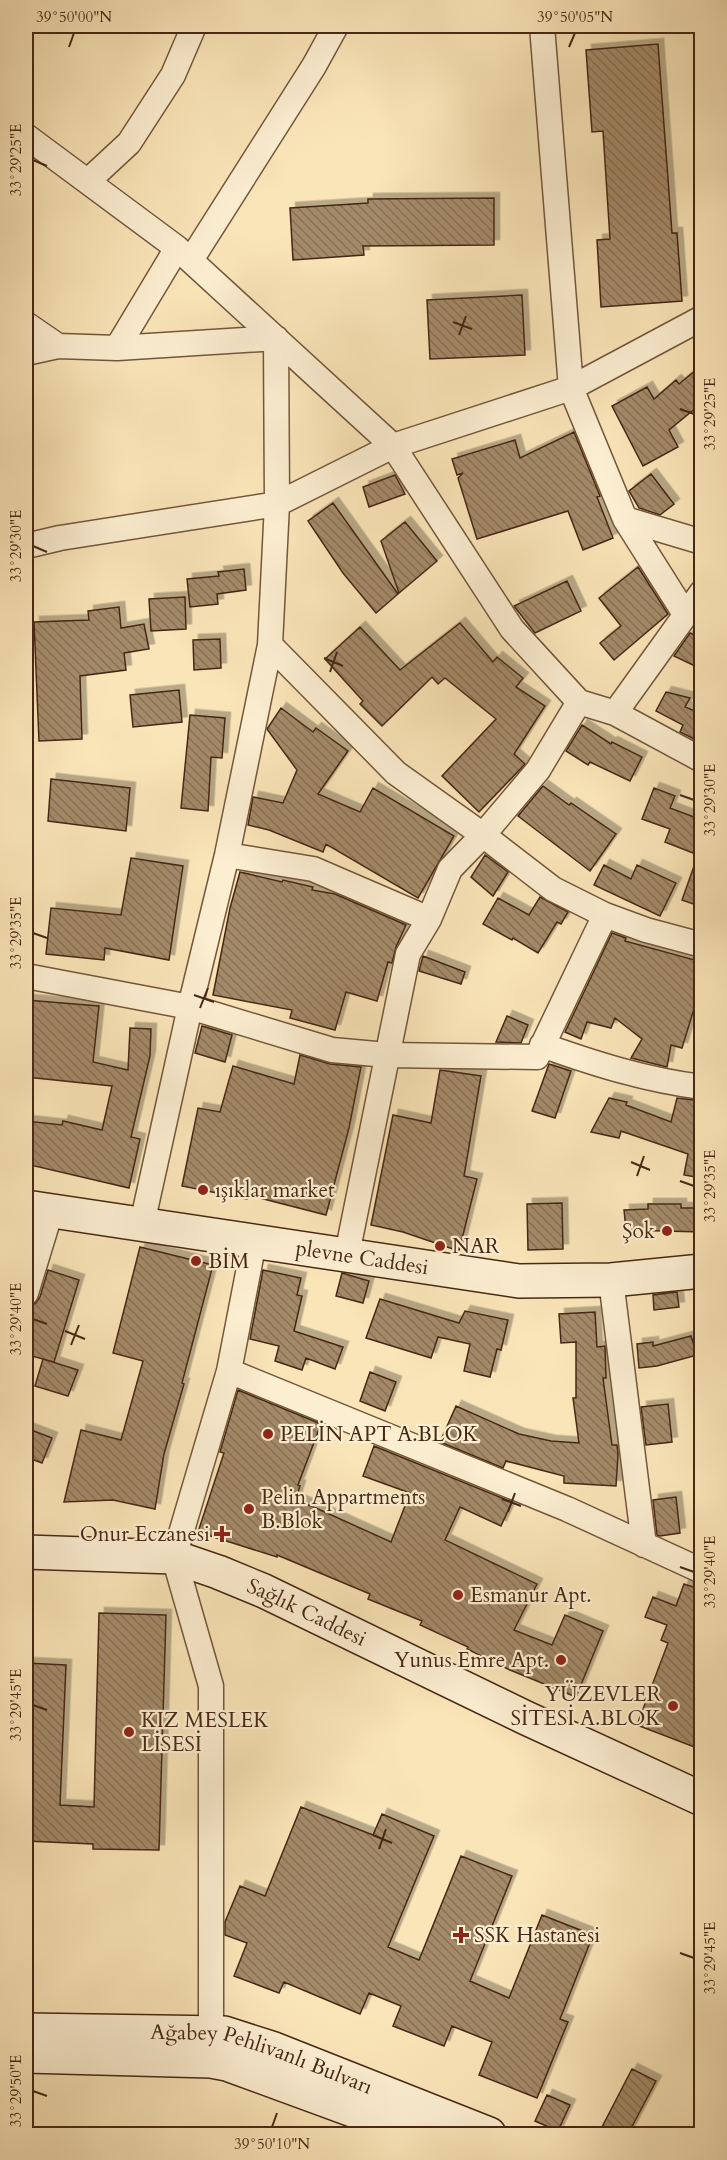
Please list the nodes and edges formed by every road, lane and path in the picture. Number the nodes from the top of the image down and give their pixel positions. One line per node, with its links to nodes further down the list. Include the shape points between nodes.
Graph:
1 (194, 26): 5 (street, via 173,75 129,143)
2 (336, 26): 6 (street, via 314,66)
3 (542, 26): 15 (street)
4 (26, 136): 5 (street)
5 (88, 181): 6 (street)
6 (184, 254): 10 (street); 13 (street)
7 (702, 318): 9 (street)
8 (26, 324): 12 (street)
9 (680, 329): 11 (street); 15 (street)
10 (276, 338): 13 (street); 16 (street); 17 (street)
11 (702, 342)
12 (58, 346): 13 (street); 14 (street)
13 (117, 348)
14 (26, 353)
15 (571, 388): 16 (street); 18 (street)
16 (393, 446): 17 (street); 24 (street, via 512,629)
17 (277, 504): 20 (street); 23 (street)
18 (625, 519): 19 (street); 22 (street)
19 (702, 542)
20 (26, 546)
21 (702, 592): 22 (street)
22 (685, 614): 25 (street)
23 (270, 645): 27 (street, via 396,773); 28 (street)
24 (579, 702): 25 (street); 27 (street, via 538,770)
25 (615, 712): 26 (street)
26 (702, 760)
27 (483, 835): 29 (street, via 552,889); 30 (street, via 450,869)
28 (227, 855): 30 (street, via 313,869); 33 (street)
29 (605, 915): 31 (street); 34 (street)
30 (429, 919): 35 (street, via 408,954)
31 (702, 945)
32 (26, 976): 33 (street)
33 (190, 1007): 35 (street, via 332,1050); 38 (street)
34 (542, 1045): 35 (street, via 537,1057); 36 (street, via 601,1066 662,1082)
35 (387, 1055): 40 (street)
36 (702, 1087)
37 (38, 1209): 38 (street, plevne Caddesi); 43 (street)
38 (142, 1224): 39 (street, plevne Caddesi)
39 (254, 1242): 40 (street, plevne Caddesi); 44 (street)
40 (347, 1254): 42 (street, plevne Caddesi, via 519,1281)
41 (702, 1271): 42 (street, plevne Caddesi)
42 (611, 1280): 45 (street)
43 (26, 1293)
44 (229, 1371): 45 (street, via 567,1509); 47 (street)
45 (644, 1545): 48 (street)
46 (26, 1552): 47 (street, Sağlık Caddesi)
47 (174, 1557): 49 (street, Sağlık Caddesi, via 264,1591); 51 (street, via 211,1686)
48 (702, 1571)
49 (702, 1799)
50 (26, 2030): 51 (street, Ağabey Pehlivanlı Bulvarı)
51 (210, 2046): 52 (street, Ağabey Pehlivanlı Bulvarı); 53 (street, Ağabey Pehlivanlı Bulvarı, via 245,2070); 54 (street, Ağabey Pehlivanlı Bulvarı, via 224,2033 253,2041)
52 (26, 2056)
53 (418, 2134)
54 (489, 2134)

